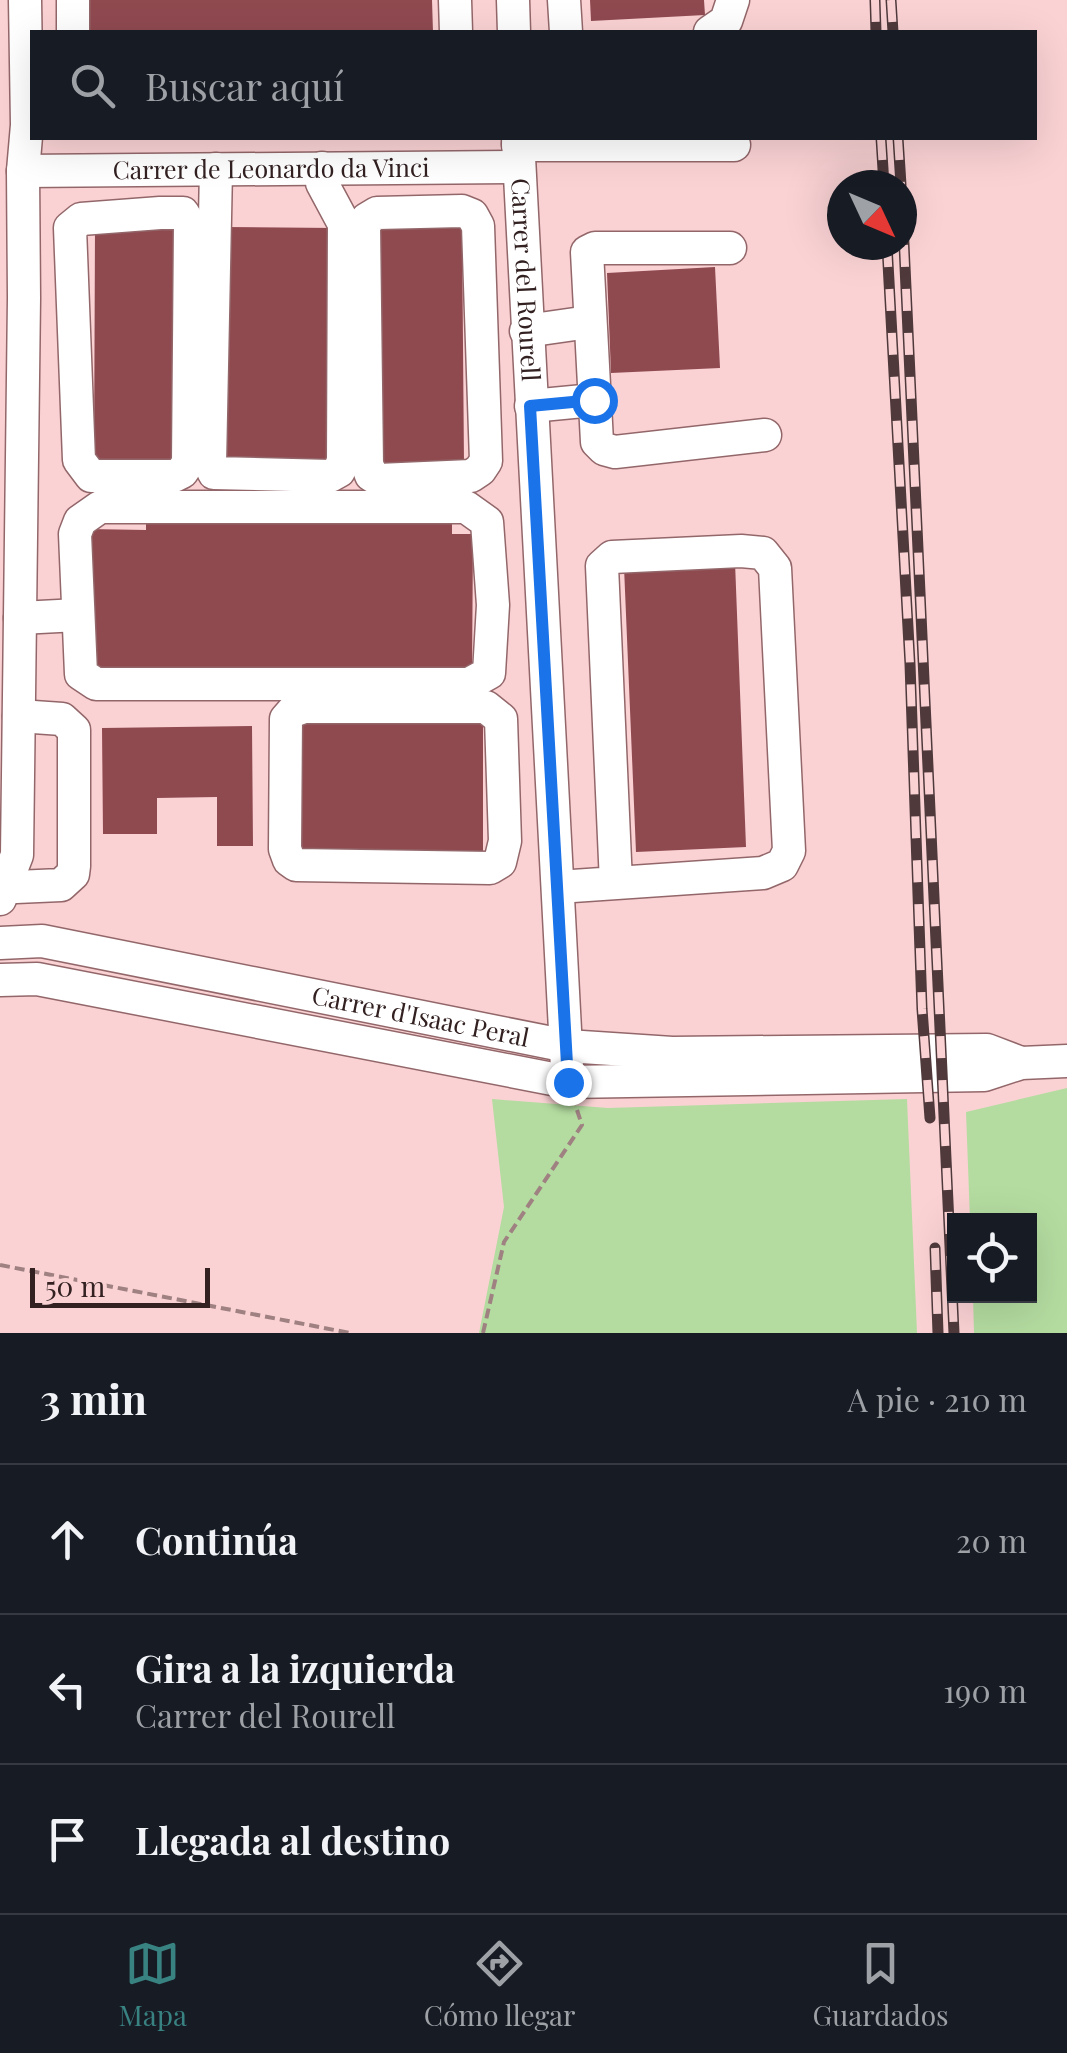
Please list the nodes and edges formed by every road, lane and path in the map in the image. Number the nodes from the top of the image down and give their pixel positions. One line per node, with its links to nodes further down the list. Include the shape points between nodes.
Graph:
1 (25, 0): 12 (street)
2 (72, 0): 7 (street)
3 (455, 0): 8 (street)
4 (513, 0): 9 (street)
5 (564, 0): 10 (street)
6 (732, 0): 11 (street, via 726,21)
7 (73, 30)
8 (456, 30)
9 (514, 30)
10 (566, 30)
11 (713, 30)
12 (29, 74): 13 (street)
13 (30, 125): 19 (street)
14 (734, 145): 15 (street, Carrer de Leonardo da Vinci)
15 (518, 149): 16 (street, Carrer de Leonardo da Vinci); 21 (street, Carrer del Rourell)
16 (322, 168): 18 (street, Carrer de Leonardo da Vinci); 18 (street, via 322,184 344,224 343,461 330,476 214,473 210,464)
17 (162, 169): 18 (street, Carrer de Leonardo da Vinci); 19 (street, Carrer de Leonardo da Vinci); 20 (street)
18 (216, 169)
19 (22, 171): 25 (street)
20 (160, 212): 24 (street, via 74,222); 24 (street, via 183,213 190,225 188,463 182,472 99,477 84,470)
21 (522, 248): 23 (street); 27 (street, Carrer del Rourell)
22 (730, 248): 26 (street, via 586,252)
23 (480, 250): 23 (street, via 478,226 462,212 377,213 367,219 367,464 379,480 471,476 486,461)
24 (72, 285): 25 (street)
25 (16, 295): 34 (street)
26 (589, 322): 27 (street); 28 (street)
27 (526, 330): 29 (street, Carrer del Rourell)
28 (594, 400): 29 (street); 30 (street, via 597,442 615,452)
29 (530, 406): 31 (street, Carrer del Rourell)
30 (765, 435)
31 (542, 604): 32 (street); 37 (street, Carrer del Rourell)
32 (492, 605): 33 (street, via 489,674 469,684 96,684 81,674); 33 (street, via 487,522 466,507 100,507 75,534)
33 (78, 616): 34 (street)
34 (13, 630): 35 (street)
35 (18, 716): 40 (street); 40 (street, via 62,719 74,730 74,866 60,885)
36 (502, 719): 37 (street); 39 (street); 39 (street, via 486,707 294,711 286,720 285,850 296,865 490,868 500,862)
37 (548, 719): 38 (street, Carrer del Rourell)
38 (555, 838): 39 (street); 42 (street, Carrer del Rourell)
39 (505, 841)
40 (11, 880): 43 (street)
41 (616, 883): 41 (street, via 763,873 782,866 789,851 775,568 763,553 612,557 602,566); 42 (street)
42 (558, 887): 46 (street, Carrer del Rourell)
43 (7, 943): 44 (street); 46 (street, Carrer d'Isaac Peral, via 42,940)
44 (37, 979): 45 (street, Carrer d'Isaac Peral); 49 (street, Carrer d'Isaac Peral)
45 (0, 980)
46 (567, 1046): 48 (street, Carrer d'Isaac Peral, via 672,1053 986,1050); 49 (street, Carrer del Rourell)
47 (1067, 1060): 48 (street, Carrer d'Isaac Peral)
48 (1021, 1062): 49 (street, Carrer d'Isaac Peral, via 984,1074)
49 (568, 1082): 52 (path, via 582,1125 504,1242)
50 (0, 1265): 51 (path)
51 (350, 1333)
52 (483, 1333)

